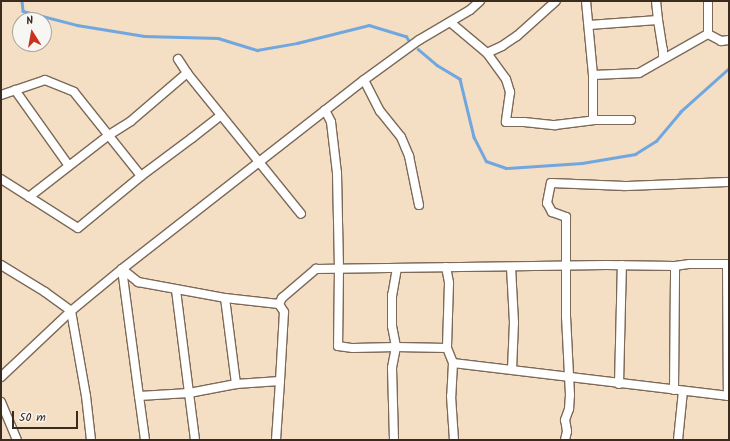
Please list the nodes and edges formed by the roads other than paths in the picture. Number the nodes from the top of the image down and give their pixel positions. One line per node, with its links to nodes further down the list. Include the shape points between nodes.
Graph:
1 (480, 1): 7 (street)
2 (556, 1): 11 (street, via 517,36)
3 (586, 1): 8 (street)
4 (656, 1): 6 (street)
5 (708, 1): 9 (street)
6 (658, 20): 8 (street); 12 (street)
7 (450, 22): 11 (street); 16 (street, via 419,40)
8 (590, 25): 15 (street)
9 (708, 34): 10 (street, via 721,41); 12 (street)
10 (729, 40)
11 (487, 53): 21 (street, via 506,79 510,92 506,122 555,125)
12 (663, 58): 15 (street, via 638,73)
13 (178, 59): 14 (street)
14 (187, 73): 20 (street); 23 (street, via 131,121)
15 (593, 75): 21 (street)
16 (364, 80): 19 (street); 30 (street, via 380,112 401,137 409,156)
17 (15, 90): 18 (street); 23 (street, via 45,80 74,92); 25 (street)
18 (1, 95)
19 (325, 110): 24 (street); 39 (street, via 331,122 337,173)
20 (221, 114): 24 (street); 26 (street, via 187,143)
21 (593, 120): 22 (street)
22 (631, 120)
23 (109, 135): 25 (street); 26 (street)
24 (259, 162): 31 (street); 41 (street)
25 (70, 166): 29 (street)
26 (141, 176): 29 (street, via 78,228)
27 (1, 179): 29 (street)
28 (729, 182): 35 (street, via 632,186 551,182 547,203 552,212 566,217)
29 (29, 197)
30 (419, 205)
31 (301, 214)
32 (728, 264): 36 (street); 59 (street)
33 (1, 265): 45 (street)
34 (622, 265): 35 (street); 36 (street); 54 (street)
35 (567, 266): 38 (street); 51 (street, via 566,317)
36 (675, 266): 55 (street)
37 (446, 267): 38 (street); 40 (street); 47 (street, via 449,283)
38 (511, 267): 49 (street, via 514,322)
39 (339, 268): 40 (street); 44 (street, via 316,269 282,298); 46 (street, via 338,346)
40 (397, 268): 46 (street, via 392,295 392,326)
41 (122, 269): 42 (street, via 138,282); 45 (street); 58 (street)
42 (176, 290): 43 (street); 57 (street)
43 (225, 298): 44 (street); 53 (street)
44 (279, 304): 52 (street, via 284,312)
45 (71, 311): 50 (street); 62 (street, via 86,396)
46 (396, 347): 47 (street); 66 (street, via 392,368)
47 (447, 348): 48 (street)
48 (453, 363): 49 (street); 67 (street, via 451,396)
49 (512, 370): 51 (street)
50 (1, 377)
51 (570, 377): 54 (street); 68 (street, via 569,409 565,420 568,431)
52 (280, 381): 53 (street); 65 (street)
53 (236, 384): 57 (street)
54 (619, 384): 55 (street)
55 (674, 390): 56 (street)
56 (683, 391): 59 (street); 69 (street)
57 (189, 392): 58 (street); 64 (street)
58 (139, 396): 63 (street)
59 (729, 396)
60 (1, 402): 61 (street)
61 (17, 440)
62 (90, 440)
63 (145, 440)
64 (195, 440)
65 (276, 440)
66 (394, 440)
67 (454, 440)
68 (565, 440)
69 (678, 440)

